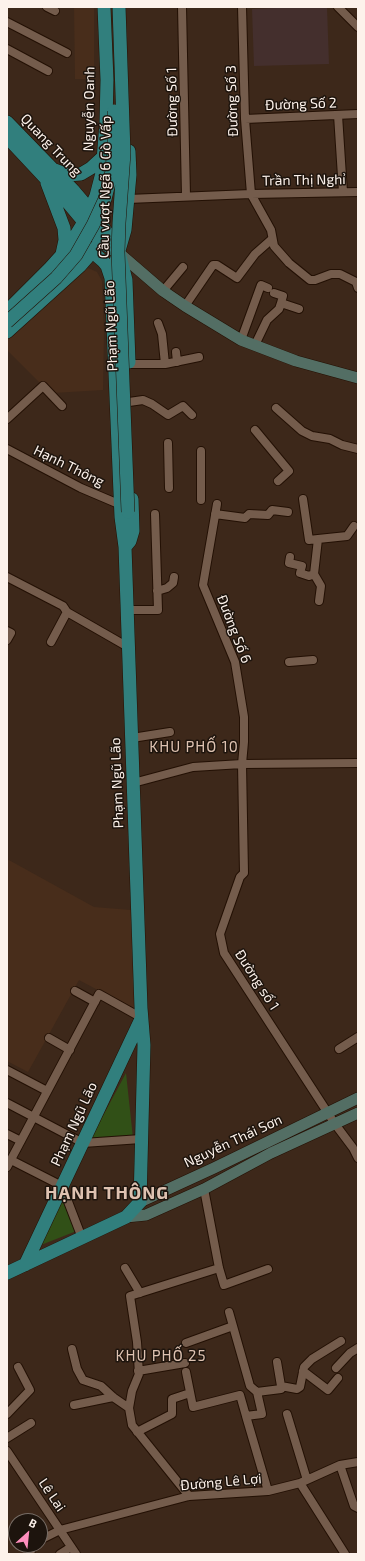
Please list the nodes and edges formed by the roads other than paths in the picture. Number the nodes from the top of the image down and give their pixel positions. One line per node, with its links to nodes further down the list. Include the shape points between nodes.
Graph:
1 (47, 7): 9 (street)
2 (104, 7): 21 (main road, Nguyễn Oanh, via 107,101)
3 (111, 7): 45 (main road, Cầu vượt Ngã 6 Gò Vấp, bridge, via 114,143 112,171 104,199 76,255 56,278)
4 (118, 7): 71 (main road, Cầu vượt Ngã 6 Gò Vấp, bridge, via 124,159 118,252)
5 (123, 7): 24 (main road)
6 (182, 7): 29 (street, Đường Số 1)
7 (242, 7): 17 (street, Đường Số 3)
8 (338, 7): 11 (street)
9 (55, 11)
10 (7, 22): 13 (street)
11 (358, 27)
12 (7, 49): 14 (street)
13 (67, 52)
14 (48, 71)
15 (358, 114): 16 (street, Đường Số 2)
16 (338, 115): 17 (street, Đường Số 2); 25 (street)
17 (245, 119): 27 (street, Đường Số 3)
18 (7, 122): 20 (main road, Quang Trung)
19 (7, 137): 20 (main road, Quang Trung)
20 (20, 143): 23 (main road, Quang Trung)
21 (104, 156): 22 (main road, Nguyễn Oanh); 23 (main road, via 80,174)
22 (102, 172): 24 (main road); 28 (main road, Nguyễn Oanh)
23 (49, 174): 31 (main road, Quang Trung); 36 (main road, via 65,234)
24 (130, 175): 30 (main road)
25 (343, 192): 26 (street, Trần Thị Nghỉ); 27 (street, Trần Thị Nghỉ)
26 (358, 192)
27 (251, 194): 29 (street, Trần Thị Nghỉ); 32 (street, via 271,230)
28 (96, 196): 30 (main road); 31 (main road, Nguyễn Oanh)
29 (186, 196): 30 (street)
30 (128, 199): 35 (main road, via 125,230)
31 (87, 216): 33 (main road, Quang Trung); 34 (main road, Nguyễn Oanh)
32 (272, 240): 39 (street, via 289,263 310,280 340,274 356,282); 42 (street, via 256,254 237,278 213,265)
33 (100, 242): 34 (main road); 35 (main road, Quang Trung); 38 (main road); 47 (main road, via 80,266)
34 (68, 248): 36 (main road, Nguyễn Oanh)
35 (119, 253): 38 (main road, Phạm Ngũ Lão); 40 (main road); 53 (main road, Phạm Ngũ Lão, via 126,280)
36 (60, 258): 44 (main road, Nguyễn Oanh)
37 (183, 267): 40 (street)
38 (111, 278): 71 (main road, Phạm Ngũ Lão)
39 (358, 288)
40 (163, 291): 42 (main road)
41 (281, 303): 43 (street); 48 (street, via 284,296 261,286); 49 (street, via 279,309 268,320)
42 (185, 306): 48 (main road)
43 (299, 309)
44 (7, 310)
45 (7, 322)
46 (158, 323): 54 (street, via 162,334)
47 (7, 332)
48 (241, 340): 49 (main road)
49 (255, 345): 55 (main road, via 296,361)
50 (176, 352): 52 (street)
51 (199, 357): 52 (street)
52 (177, 362): 54 (street)
53 (129, 364): 54 (street); 56 (main road, Phạm Ngũ Lão)
54 (165, 364)
55 (358, 378)
56 (130, 402): 59 (street, via 143,400 168,415 184,406); 77 (main road, Phạm Ngũ Lão, via 134,526 132,537)
57 (62, 406): 60 (street, via 43,386)
58 (276, 408): 64 (street, via 302,431)
59 (192, 415)
60 (7, 419)
61 (255, 430): 66 (street, via 289,471)
62 (168, 443): 67 (street)
63 (7, 449): 71 (street, Hạnh Thông)
64 (358, 449)
65 (201, 451): 69 (street)
66 (278, 481)
67 (169, 488)
68 (303, 499): 76 (street, via 309,540)
69 (201, 500)
70 (217, 504): 74 (street, Đường Số 6)
71 (124, 508): 77 (main road, Phạm Ngũ Lão, via 128,529)
72 (288, 512): 74 (street, via 272,510 268,515 249,514 245,518)
73 (155, 514): 82 (street)
74 (215, 514): 93 (street, Đường Số 6, via 203,585 235,662 244,717)
75 (354, 526): 76 (street, via 347,536)
76 (318, 539): 79 (street)
77 (125, 547): 84 (main road, Phạm Ngũ Lão)
78 (290, 557): 79 (street, via 289,563 302,566 300,573 309,576)
79 (314, 574): 83 (street, via 321,586)
80 (7, 577): 85 (street, via 63,606)
81 (174, 577): 82 (street, via 167,588)
82 (157, 591): 84 (street, via 158,610)
83 (319, 601)
84 (127, 610): 87 (main road, Phạm Ngũ Lão)
85 (67, 612): 86 (street); 87 (street)
86 (51, 642)
87 (128, 647): 91 (main road, Phạm Ngũ Lão)
88 (313, 660): 89 (street)
89 (289, 662)
90 (170, 732): 91 (street)
91 (132, 738): 94 (main road, Phạm Ngũ Lão)
92 (358, 763): 93 (street)
93 (242, 764): 94 (street, via 193,767); 106 (street, Đường số 1, via 244,873 240,877 220,934 224,953)
94 (133, 783): 97 (main road, Phạm Ngũ Lão)
95 (75, 991): 96 (street)
96 (95, 1002): 97 (street, via 100,994); 101 (street)
97 (142, 1018): 111 (main road, Phạm Ngũ Lão, via 144,1045); 113 (main road, Phạm Ngũ Lão)
98 (358, 1037): 100 (street)
99 (49, 1038): 101 (street)
100 (339, 1049)
101 (70, 1050): 103 (street)
102 (7, 1070): 103 (street)
103 (47, 1091): 108 (street)
104 (358, 1098): 106 (main road, Nguyễn Thái Sơn)
105 (7, 1103): 108 (street)
106 (329, 1112): 109 (street, Đường số 1); 118 (main road, Nguyễn Thái Sơn)
107 (358, 1113): 109 (main road, Nguyễn Thái Sơn)
108 (33, 1117): 112 (street); 113 (street)
109 (335, 1124): 114 (street); 117 (main road, Nguyễn Thái Sơn, via 271,1153)
110 (7, 1134): 112 (street)
111 (141, 1139): 113 (street); 118 (main road, Phạm Ngũ Lão)
112 (21, 1141): 115 (street)
113 (83, 1143): 116 (main road, Phạm Ngũ Lão)
114 (358, 1158)
115 (9, 1163): 116 (street)
116 (62, 1186): 120 (street); 121 (main road, Phạm Ngũ Lão)
117 (204, 1189): 119 (main road, Nguyễn Thái Sơn, via 146,1215); 123 (street)
118 (140, 1202): 119 (main road, Nguyễn Thái Sơn)
119 (126, 1217): 120 (main road, Nguyễn Thái Sơn)
120 (82, 1238): 121 (main road, Nguyễn Thái Sơn)
121 (25, 1265): 125 (main road, Nguyễn Thái Sơn)
122 (125, 1268): 126 (street)
123 (219, 1268): 124 (street, via 224,1285); 126 (street)
124 (268, 1269)
125 (7, 1273)
126 (140, 1293): 137 (street, via 130,1296 137,1342)
127 (229, 1312): 128 (street)
128 (233, 1326): 130 (street); 142 (street, via 250,1386)
129 (341, 1341): 138 (street, via 312,1359)
130 (186, 1343)
131 (358, 1348): 136 (street)
132 (72, 1350): 144 (street, via 83,1380 101,1386)
133 (277, 1362): 141 (street)
134 (184, 1363): 137 (street)
135 (18, 1366): 147 (street, via 30,1390)
136 (336, 1368)
137 (138, 1371): 146 (street)
138 (303, 1371): 140 (street, via 328,1390); 141 (street, via 300,1387 297,1389)
139 (186, 1372): 143 (street)
140 (338, 1378)
141 (281, 1386): 142 (street, via 281,1389)
142 (257, 1392): 149 (street, via 262,1414)
143 (190, 1393): 149 (street, via 193,1407 240,1395); 151 (street, via 172,1399 172,1414)
144 (113, 1397): 145 (street); 146 (street)
145 (74, 1405)
146 (129, 1408): 151 (street, via 132,1425)
147 (7, 1414)
148 (287, 1414): 156 (street)
149 (246, 1416): 157 (street)
150 (31, 1423): 152 (street)
151 (137, 1432): 158 (street)
152 (7, 1438)
153 (7, 1451): 160 (street, Lê Lai)
154 (358, 1462): 155 (street, Đường Lê Lợi)
155 (340, 1465): 156 (street, Đường Lê Lợi); 159 (street, via 354,1506)
156 (303, 1481): 157 (street, Đường Lê Lợi); 165 (street)
157 (268, 1491): 158 (street, Đường Lê Lợi)
158 (188, 1496): 160 (street, Đường Lê Lợi)
159 (358, 1508)
160 (60, 1530): 161 (street, Đường Lê Lợi); 162 (street, Lê Lai)
161 (48, 1536)
162 (70, 1546): 163 (street); 164 (street, Lê Lai)
163 (60, 1554)
164 (76, 1554)
165 (345, 1554)

